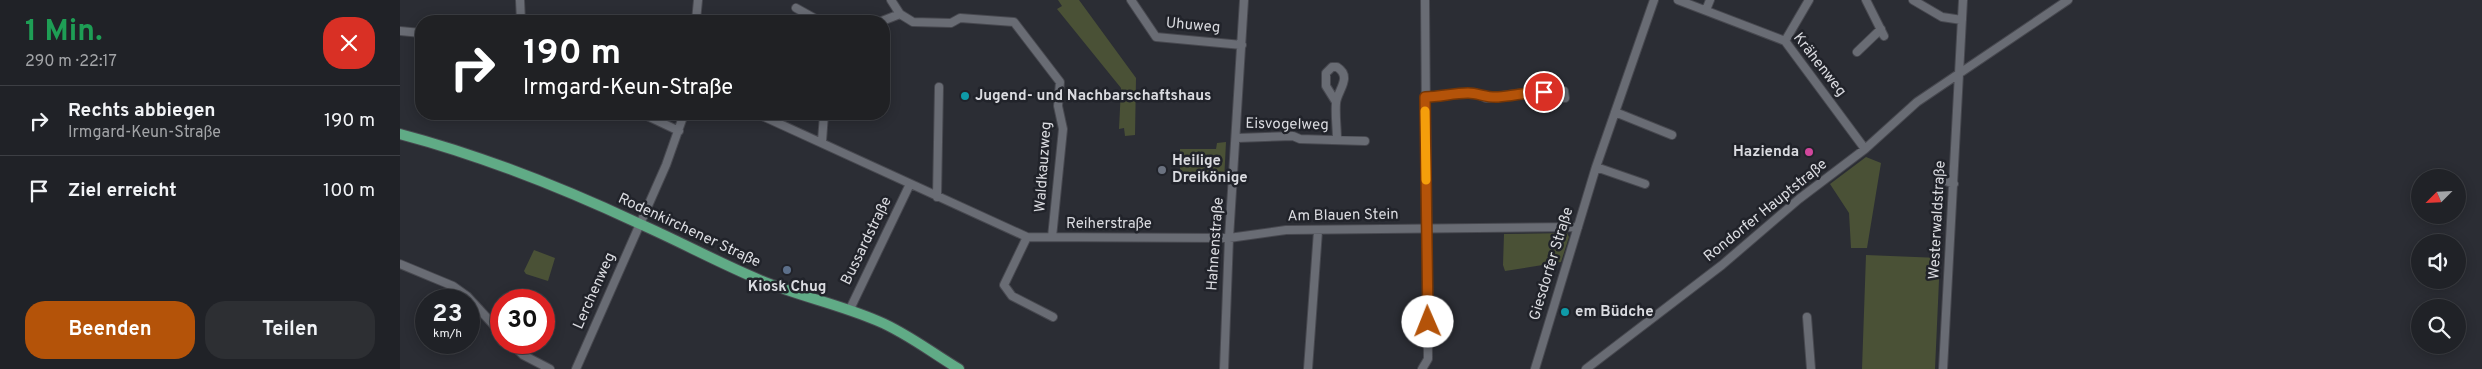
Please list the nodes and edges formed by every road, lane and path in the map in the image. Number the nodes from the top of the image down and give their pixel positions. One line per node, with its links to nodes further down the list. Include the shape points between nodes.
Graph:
1 (520, 0): 18 (street)
2 (698, 0): 19 (street)
3 (891, 0): 17 (street)
4 (1131, 0): 26 (street, Uhuweg, via 1156,37)
5 (1244, 0): 26 (street, Hahnenstraße)
6 (1425, 0): 31 (street)
7 (1654, 0): 33 (street, Giesdorfer Straße)
8 (1678, 0): 16 (street, Krähenweg)
9 (1710, 0): 16 (street)
10 (1809, 0): 25 (street)
11 (1866, 0): 27 (street, via 1883,33)
12 (1912, 0): 22 (street, via 1942,17)
13 (1963, 0): 22 (street, Westerwaldstraße)
14 (2068, 0): 28 (street, Rondorfer Hauptstraße)
15 (796, 8): 20 (street)
16 (1706, 10): 25 (street, Krähenweg)
17 (900, 14): 21 (street); 57 (street, Waldkauzweg, via 913,22 951,23 960,18 1014,22 1060,82 1058,106 1063,129)
18 (521, 15)
19 (697, 15)
20 (809, 15)
21 (890, 18)
22 (1962, 20): 28 (street, Westerwaldstraße)
23 (400, 31): 24 (street)
24 (415, 32)
25 (1785, 41): 45 (street, Krähenweg)
26 (1242, 45): 41 (street, Hahnenstraße)
27 (1857, 52)
28 (1960, 73): 45 (street, Rondorfer Hauptstraße, via 1918,102); 50 (street, Westerwaldstraße)
29 (938, 87): 51 (street)
30 (1564, 91): 31 (street, via 1565,98 1551,97 1544,92 1492,97 1465,93)
31 (1425, 97): 54 (street)
32 (1336, 102): 42 (street, Eisvogelweg)
33 (1615, 112): 40 (street); 46 (street, Giesdorfer Straße)
34 (656, 120): 38 (street)
35 (682, 120): 38 (street, Lerchenweg)
36 (772, 120): 43 (street, Reiherstraße)
37 (824, 120): 43 (street)
38 (679, 131): 52 (street, Lerchenweg)
39 (400, 134): 52 (main road, Rodenkirchener Straße, via 476,157)
40 (1672, 135)
41 (1237, 138): 42 (street, Eisvogelweg, via 1288,136); 58 (street, Hahnenstraße)
42 (1337, 140): 44 (street, Eisvogelweg)
43 (822, 141): 48 (street, Reiherstraße)
44 (1365, 141)
45 (1865, 149): 72 (street, Rondorfer Hauptstraße, via 1799,199 1678,300)
46 (1596, 167): 49 (street); 53 (street, Giesdorfer Straße)
47 (1943, 180): 50 (street)
48 (910, 184): 51 (street, Reiherstraße); 60 (street, Bussardstraße)
49 (1645, 184)
50 (1954, 184): 74 (street, Westerwaldstraße)
51 (937, 197): 56 (street, Reiherstraße)
52 (640, 223): 60 (main road, Rodenkirchener Straße, via 760,281); 66 (street, Lerchenweg)
53 (1578, 227): 54 (street, Am Blauen Stein); 71 (street, Giesdorfer Straße)
54 (1427, 229): 55 (street, Am Blauen Stein); 70 (street, via 1428,359)
55 (1318, 231): 58 (street, Am Blauen Stein, via 1274,231); 69 (street)
56 (1027, 237): 57 (street, Reiherstraße); 62 (street, via 1004,285 1012,296)
57 (1052, 237): 58 (street, Reiherstraße)
58 (1229, 238): 68 (street, Hahnenstraße)
59 (400, 264): 63 (street, via 453,286)
60 (850, 309): 67 (main road, Rodenkirchener Straße, via 911,338)
61 (1807, 316): 73 (street)
62 (1052, 317)
63 (490, 321)
64 (522, 354): 65 (street)
65 (550, 369)
66 (576, 369)
67 (959, 369)
68 (1224, 369)
69 (1308, 369)
70 (1422, 369)
71 (1535, 369)
72 (1586, 369)
73 (1811, 369)
74 (1943, 369)

